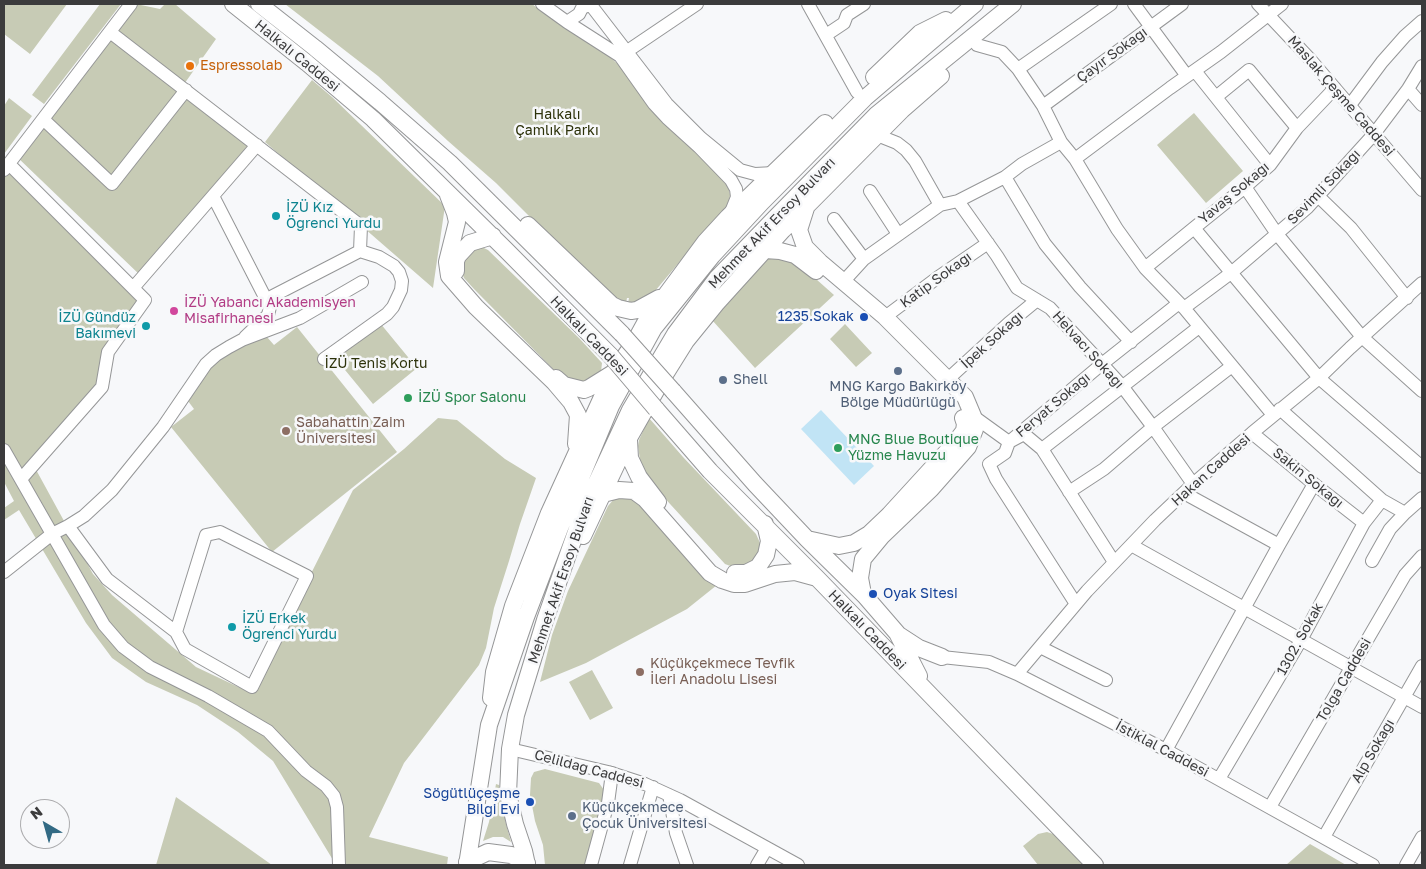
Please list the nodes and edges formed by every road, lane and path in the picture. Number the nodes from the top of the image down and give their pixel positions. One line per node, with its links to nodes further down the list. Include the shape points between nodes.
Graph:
1 (131, 4): 21 (street)
2 (233, 4): 50 (main road, Halkalı Caddesi, via 308,62 373,119)
3 (259, 4): 43 (main road, Halkalı Caddesi)
4 (542, 4): 19 (street)
5 (591, 4): 19 (street); 24 (street)
6 (697, 4): 24 (street)
7 (808, 4): 22 (street)
8 (864, 4): 16 (street)
9 (1111, 4): 26 (street)
10 (1134, 4): 20 (street)
11 (1182, 4): 20 (street, Çayır Sokağı)
12 (1258, 4): 17 (street, Maslak Çeşme Caddesi)
13 (1282, 4): 17 (street)
14 (970, 5): 31 (main road, via 920,33); 139 (main road, Mehmet Akif Ersoy Bulvarı, via 865,98 762,202 712,256 654,328 611,406 560,528)
15 (1012, 5): 23 (main road); 119 (main road, Mehmet Akif Ersoy Bulvarı, via 876,116 717,278 675,334 630,410 584,509)
16 (844, 9): 22 (street, via 844,23)
17 (1267, 15): 27 (street); 28 (street, Maslak Çeşme Caddesi)
18 (1422, 21): 33 (street, via 1382,62)
19 (567, 22): 24 (street)
20 (1152, 26): 27 (street); 35 (street, Çayır Sokağı)
21 (110, 32): 30 (street); 36 (street)
22 (826, 35): 31 (street)
23 (977, 44): 26 (street, via 1002,52); 39 (main road)
24 (623, 53): 46 (street, via 667,104 740,170 755,174); 57 (street, via 658,109 731,180 737,197)
25 (1422, 66): 29 (street, Sevimli Sokağı)
26 (1018, 68): 35 (street)
27 (1191, 74): 32 (street); 42 (street)
28 (1335, 88): 33 (street, Maslak Çeşme Caddesi); 37 (street, Yavaş Sokağı)
29 (1408, 88): 34 (street); 38 (street, Sevimli Sokağı)
30 (186, 90): 36 (street, via 112,184); 41 (street)
31 (857, 92): 46 (main road)
32 (1216, 97): 37 (street, via 1249,70); 44 (street)
33 (1350, 105): 38 (street, Maslak Çeşme Caddesi)
34 (1422, 105)
35 (1043, 106): 40 (street)
36 (43, 119): 45 (street)
37 (1297, 128): 44 (street, Yavaş Sokağı)
38 (1374, 134): 49 (street, Maslak Çeşme Caddesi); 53 (street, Sevimli Sokağı)
39 (877, 135): 55 (street, via 906,150); 56 (main road)
40 (1061, 142): 42 (street); 47 (street)
41 (257, 145): 52 (street); 65 (street, via 362,226)
42 (1075, 159): 67 (street)
43 (450, 163): 73 (main road, via 492,191 612,306 637,310); 113 (main road, Halkalı Caddesi, bridge, via 622,334)
44 (1270, 165): 48 (street, Yavaş Sokağı)
45 (6, 167): 72 (street)
46 (774, 173): 57 (main road)
47 (1005, 177): 54 (street); 82 (street, via 1045,244)
48 (1245, 188): 59 (street, Yavaş Sokağı); 61 (street)
49 (1422, 190)
50 (446, 191): 62 (main road, Halkalı Caddesi); 99 (main road, via 457,222 447,262 450,276 476,307 572,402 578,415)
51 (870, 191): 60 (street)
52 (213, 196): 72 (street); 75 (street)
53 (1318, 196): 61 (street, Sevimli Sokağı); 74 (street, via 1351,228)
54 (958, 201): 55 (street); 63 (street, Helvacı Sokağı)
55 (940, 205): 60 (street)
56 (807, 206): 64 (main road); 70 (main road, via 799,230 804,246)
57 (728, 217): 73 (main road)
58 (834, 219): 66 (street)
59 (1194, 228): 67 (street, Yavaş Sokağı); 68 (street)
60 (898, 234): 66 (street)
61 (1278, 234): 68 (street, Sevimli Sokağı); 80 (street)
62 (493, 236): 86 (main road, via 470,243 456,261 458,277 472,294 564,385 584,390); 110 (main road, Halkalı Caddesi, bridge, via 611,356 710,471)
63 (988, 243): 76 (street, Helvacı Sokağı, via 1018,288); 78 (street, Katip Sokağı)
64 (765, 250): 95 (main road, via 686,341); 113 (main road, via 795,255 807,263 883,329 950,393 960,407 965,424 964,432 954,444 869,534 854,543 839,546)
65 (360, 251): 75 (street); 83 (street, via 394,266 402,281 401,290 387,314)
66 (864, 259): 70 (street)
67 (1145, 268): 77 (street)
68 (1231, 273): 77 (street, Sevimli Sokağı); 87 (street)
69 (362, 282): 81 (street, via 300,318)
70 (842, 282): 78 (main road)
71 (1421, 287): 74 (street, Hakan Caddesi)
72 (133, 288): 101 (street, via 145,300 108,352 102,387)
73 (664, 296): 86 (main road)
74 (1407, 298): 80 (street, Hakan Caddesi)
75 (266, 300): 81 (street, via 270,308 268,315)
76 (1037, 300): 84 (street, Helvacı Sokağı, via 1050,308); 88 (street, İpek Sokağı)
77 (1181, 305): 79 (street); 82 (street, Feryat Sokağı)
78 (886, 317): 88 (main road)
79 (1199, 327): 85 (street); 90 (street)
80 (1362, 338): 87 (street, Hakan Caddesi); 89 (street)
81 (242, 340): 111 (street, via 206,364 163,427 124,476 99,503)
82 (1131, 342): 84 (street, Feryat Sokağı)
83 (324, 358)
84 (1102, 364): 90 (street, Helvacı Sokağı); 96 (street, Feryat Sokağı)
85 (1232, 366): 91 (street); 93 (street)
86 (613, 373): 99 (main road)
87 (1319, 378): 91 (street, Hakan Caddesi); 100 (street)
88 (947, 380): 92 (main road, via 964,397)
89 (1419, 383)
90 (1122, 386): 93 (street, Helvacı Sokağı); 97 (street)
91 (1277, 412): 94 (street, Hakan Caddesi); 107 (street)
92 (973, 416): 96 (street, Feryat Sokağı); 122 (main road, via 975,429 968,447 863,559 860,578)
93 (1154, 427): 103 (street, Helvacı Sokağı); 104 (street, via 1104,469)
94 (1252, 433): 102 (street, Sakin Sokağı); 103 (street, Hakan Caddesi)
95 (629, 438): 105 (main road); 110 (main road, via 630,458 650,493 718,566 731,573 746,573 758,567 766,555 769,541)
96 (1009, 442): 97 (street, via 1024,434); 123 (street, via 1005,453 989,464)
97 (1042, 448): 104 (street)
98 (4, 450): 101 (street)
99 (575, 457): 139 (main road, via 513,606 494,672)
100 (1422, 467)
101 (21, 479): 112 (street)
102 (1314, 484): 109 (street, Sakin Sokağı); 115 (street)
103 (1189, 489): 114 (street, Hakan Caddesi); 115 (street)
104 (1069, 492): 118 (street)
105 (604, 494): 119 (main road, via 587,530); 121 (main road, via 634,491 645,499 710,573 722,580 745,584 775,574 795,572)
106 (1422, 498): 108 (street)
107 (1382, 500): 108 (street); 109 (street, 1302. Sokak)
108 (1405, 513): 117 (street, via 1390,529)
109 (1364, 523): 128 (street, 1302. Sokak)
110 (765, 524): 121 (main road, Halkalı Caddesi)
111 (68, 526): 112 (street); 125 (street, via 107,579)
112 (52, 534): 120 (street); 152 (street, via 104,625 123,647 150,667 268,731 306,771 326,786 337,807)
113 (806, 538): 122 (main road, Halkalı Caddesi)
114 (1131, 545): 118 (street, Hakan Caddesi); 124 (street)
115 (1279, 545): 124 (street)
116 (1422, 557): 133 (street, Tolga Caddesi, via 1405,575)
117 (1372, 561)
118 (1114, 562): 123 (street, Hakan Caddesi)
119 (563, 567): 140 (main road, Mehmet Akif Ersoy Bulvarı, via 516,715)
120 (4, 572)
121 (818, 579): 127 (main road, Halkalı Caddesi)
122 (863, 594): 126 (main road, Halkalı Caddesi)
123 (1076, 604): 129 (street, Hakan Caddesi)
124 (1244, 608): 128 (street); 141 (street)
125 (176, 632): 125 (street, via 185,649 252,687 307,576 220,532 206,535)
126 (897, 633): 130 (main road, Halkalı Caddesi); 131 (main road)
127 (875, 637): 130 (main road); 136 (main road, Halkalı Caddesi)
128 (1300, 640): 133 (street); 143 (street, 1302. Sokak)
129 (1040, 647): 134 (street, Hakan Caddesi); 135 (street)
130 (909, 656): 131 (main road); 136 (main road, Halkalı Caddesi)
131 (934, 657): 134 (street, İstiklal Caddesi, via 989,662); 136 (main road, via 919,663)
132 (1422, 666): 137 (street, Alp Sokağı)
133 (1352, 668): 137 (street); 146 (street, Tolga Caddesi)
134 (1017, 674): 141 (street, İstiklal Caddesi)
135 (1106, 680)
136 (922, 683): 158 (main road, Halkalı Caddesi)
137 (1404, 697): 138 (street); 147 (street, Alp Sokağı)
138 (1422, 707)
139 (489, 725): 150 (main road, Mehmet Akif Ersoy Bulvarı)
140 (510, 749): 142 (street, Celildağ Caddesi); 151 (main road, Mehmet Akif Ersoy Bulvarı, via 508,794)
141 (1166, 750): 143 (street, İstiklal Caddesi)
142 (612, 773): 144 (street, Celildağ Caddesi); 153 (street, via 608,803)
143 (1219, 779): 146 (street, İstiklal Caddesi)
144 (653, 787): 145 (street, Celildağ Caddesi); 154 (street)
145 (669, 795): 149 (street, Celildağ Caddesi); 155 (street, via 676,834)
146 (1270, 807): 147 (street, İstiklal Caddesi)
147 (1324, 837): 159 (street, İstiklal Caddesi)
148 (1422, 837): 160 (street)
149 (767, 848): 156 (street); 157 (street, Celildağ Caddesi)
150 (467, 864): 151 (main road, via 488,852 511,855)
151 (527, 864)
152 (339, 865)
153 (591, 865)
154 (630, 865)
155 (687, 865)
156 (757, 865)
157 (798, 865)
158 (1095, 865)
159 (1373, 865)
160 (1406, 865)

